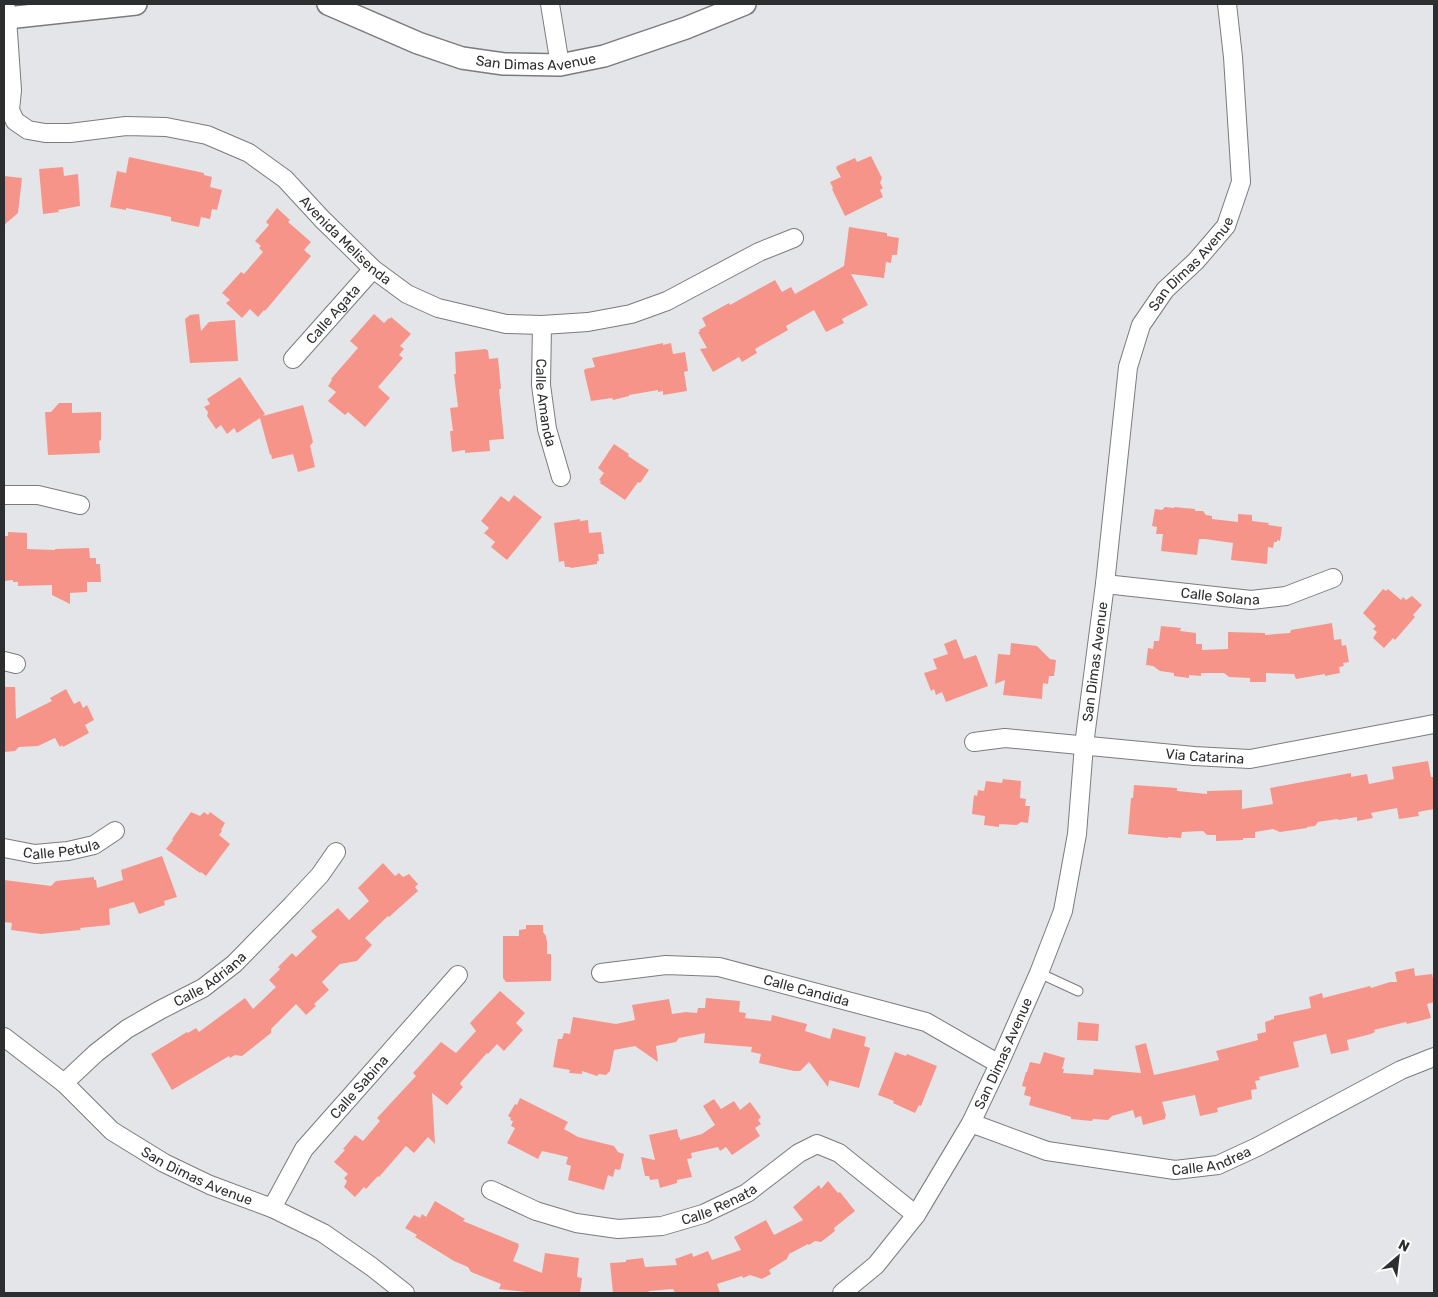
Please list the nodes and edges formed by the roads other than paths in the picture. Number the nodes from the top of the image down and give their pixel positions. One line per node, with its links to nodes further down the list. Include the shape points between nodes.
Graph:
1 (136, 4): 6 (street)
2 (328, 4): 7 (street, San Dimas Avenue, via 418,43 462,58 504,64)
3 (550, 4): 7 (street)
4 (745, 4): 7 (street, San Dimas Avenue, via 604,56)
5 (1227, 4): 16 (street, San Dimas Avenue, via 1234,57 1241,182 1226,226 1165,290 1142,325 1128,367)
6 (5, 13): 9 (street, Avenida Melisenda, via 12,90 10,110 15,121 28,130 45,133 126,126 166,127 207,135 249,153 285,179)
7 (560, 65)
8 (794, 238): 10 (street, Avenida Melisenda, via 760,252 667,301 631,314 588,322)
9 (373, 268): 10 (street, Avenida Melisenda, via 407,294 438,308 506,324); 11 (street, Calle Agata)
10 (542, 325): 12 (street, Calle Amanda, via 542,385 548,429)
11 (293, 359)
12 (561, 476)
13 (4, 496): 14 (street, via 38,495)
14 (80, 505)
15 (1333, 578): 16 (street, Calle Solana, via 1286,596 1251,600)
16 (1105, 584): 19 (street, San Dimas Avenue)
17 (1434, 724): 19 (street, Via Catarina, via 1250,759)
18 (974, 742): 19 (street, Via Catarina, via 1005,738)
19 (1084, 745): 23 (street, San Dimas Avenue, via 1077,834 1063,911)
20 (115, 831): 21 (street, Calle Petula, via 94,845 68,851 35,854)
21 (4, 848)
22 (336, 852): 30 (street, Calle Adriana, via 320,875 234,964 203,988 127,1029)
23 (1039, 973): 26 (lane); 29 (street, San Dimas Avenue)
24 (601, 974): 29 (street, Calle Candida, via 666,965 720,967 926,1022)
25 (458, 975): 33 (street, Calle Sabina, via 304,1149)
26 (1078, 991)
27 (4, 1037): 30 (street, San Dimas Avenue)
28 (1434, 1056): 31 (street, Calle Andrea, via 1218,1165 1175,1170 1047,1151)
29 (1000, 1064): 31 (street, San Dimas Avenue)
30 (64, 1083): 33 (street, San Dimas Avenue, via 112,1130 164,1163 210,1185)
31 (971, 1123): 34 (street, San Dimas Avenue)
32 (491, 1190): 34 (street, Calle Renata, via 536,1211 576,1223 618,1229 662,1226 703,1214 747,1193 798,1153 817,1144 839,1153)
33 (272, 1208): 35 (street, San Dimas Avenue, via 322,1233)
34 (916, 1216): 36 (street, San Dimas Avenue, via 876,1265)
35 (405, 1293)
36 (842, 1293)

